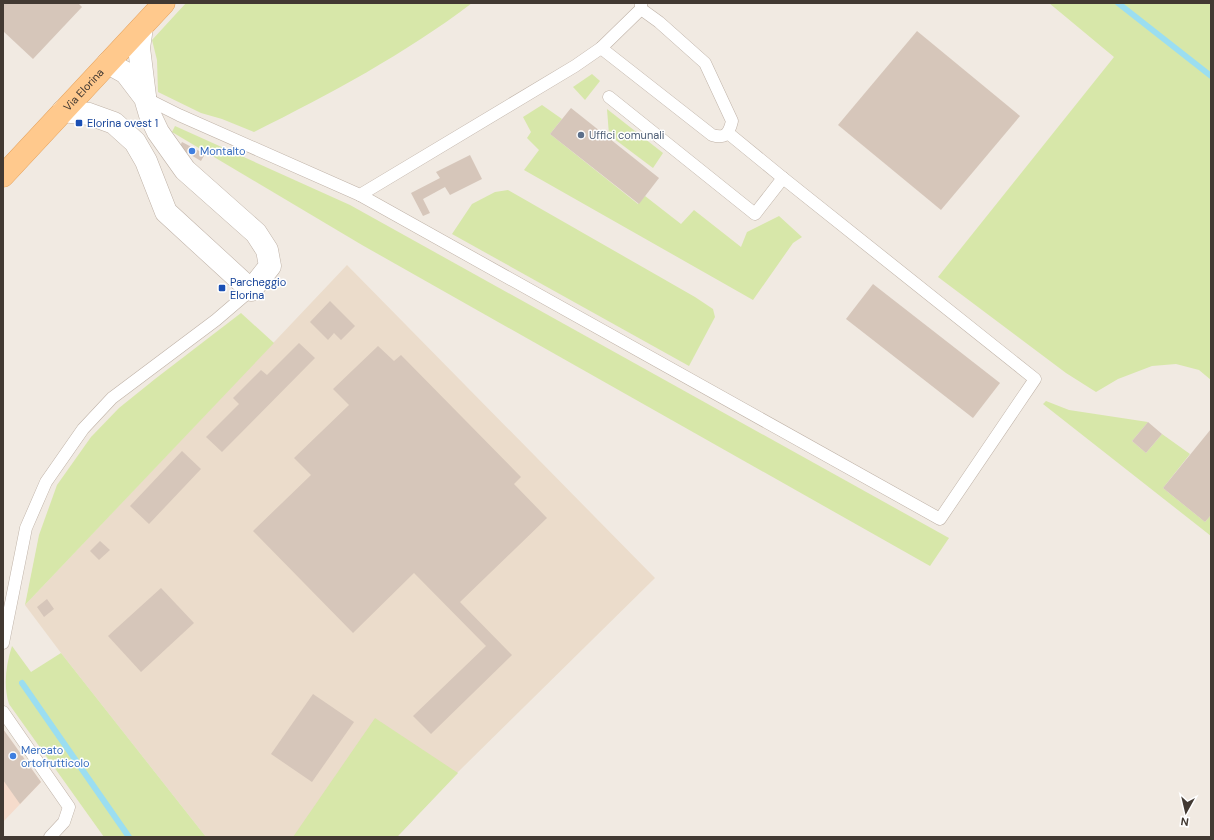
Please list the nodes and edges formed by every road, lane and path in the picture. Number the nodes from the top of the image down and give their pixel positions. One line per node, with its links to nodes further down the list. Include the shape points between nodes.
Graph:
1 (164, 3): 3 (main road, Via Elorina)
2 (641, 6): 4 (lane); 12 (lane, via 705,63 732,121)
3 (142, 26): 5 (main road, Via Elorina); 8 (street, via 139,48)
4 (601, 48): 12 (lane, via 712,136 718,137); 15 (lane)
5 (108, 63): 6 (main road, Via Elorina); 8 (street, via 126,73)
6 (84, 88): 9 (main road, Via Elorina); 11 (street, via 93,106)
7 (609, 97): 14 (lane, via 755,214)
8 (147, 106): 10 (lane); 10 (lane, via 160,114); 11 (street); 16 (street, via 158,132 185,170 256,233 267,250 270,266)
9 (63, 111): 11 (street, via 89,114); 13 (main road, Via Elorina)
10 (179, 115): 15 (lane)
11 (114, 123): 16 (street, via 135,142 146,161 166,212)
12 (728, 133): 14 (lane)
13 (3, 176)
14 (783, 178): 15 (lane, via 1035,379 940,519)
15 (360, 195)
16 (251, 290): 17 (lane, via 216,320 112,398 83,429 46,482 28,521)
17 (3, 643)
18 (3, 712): 19 (lane, via 69,807 64,822)
19 (50, 837)

